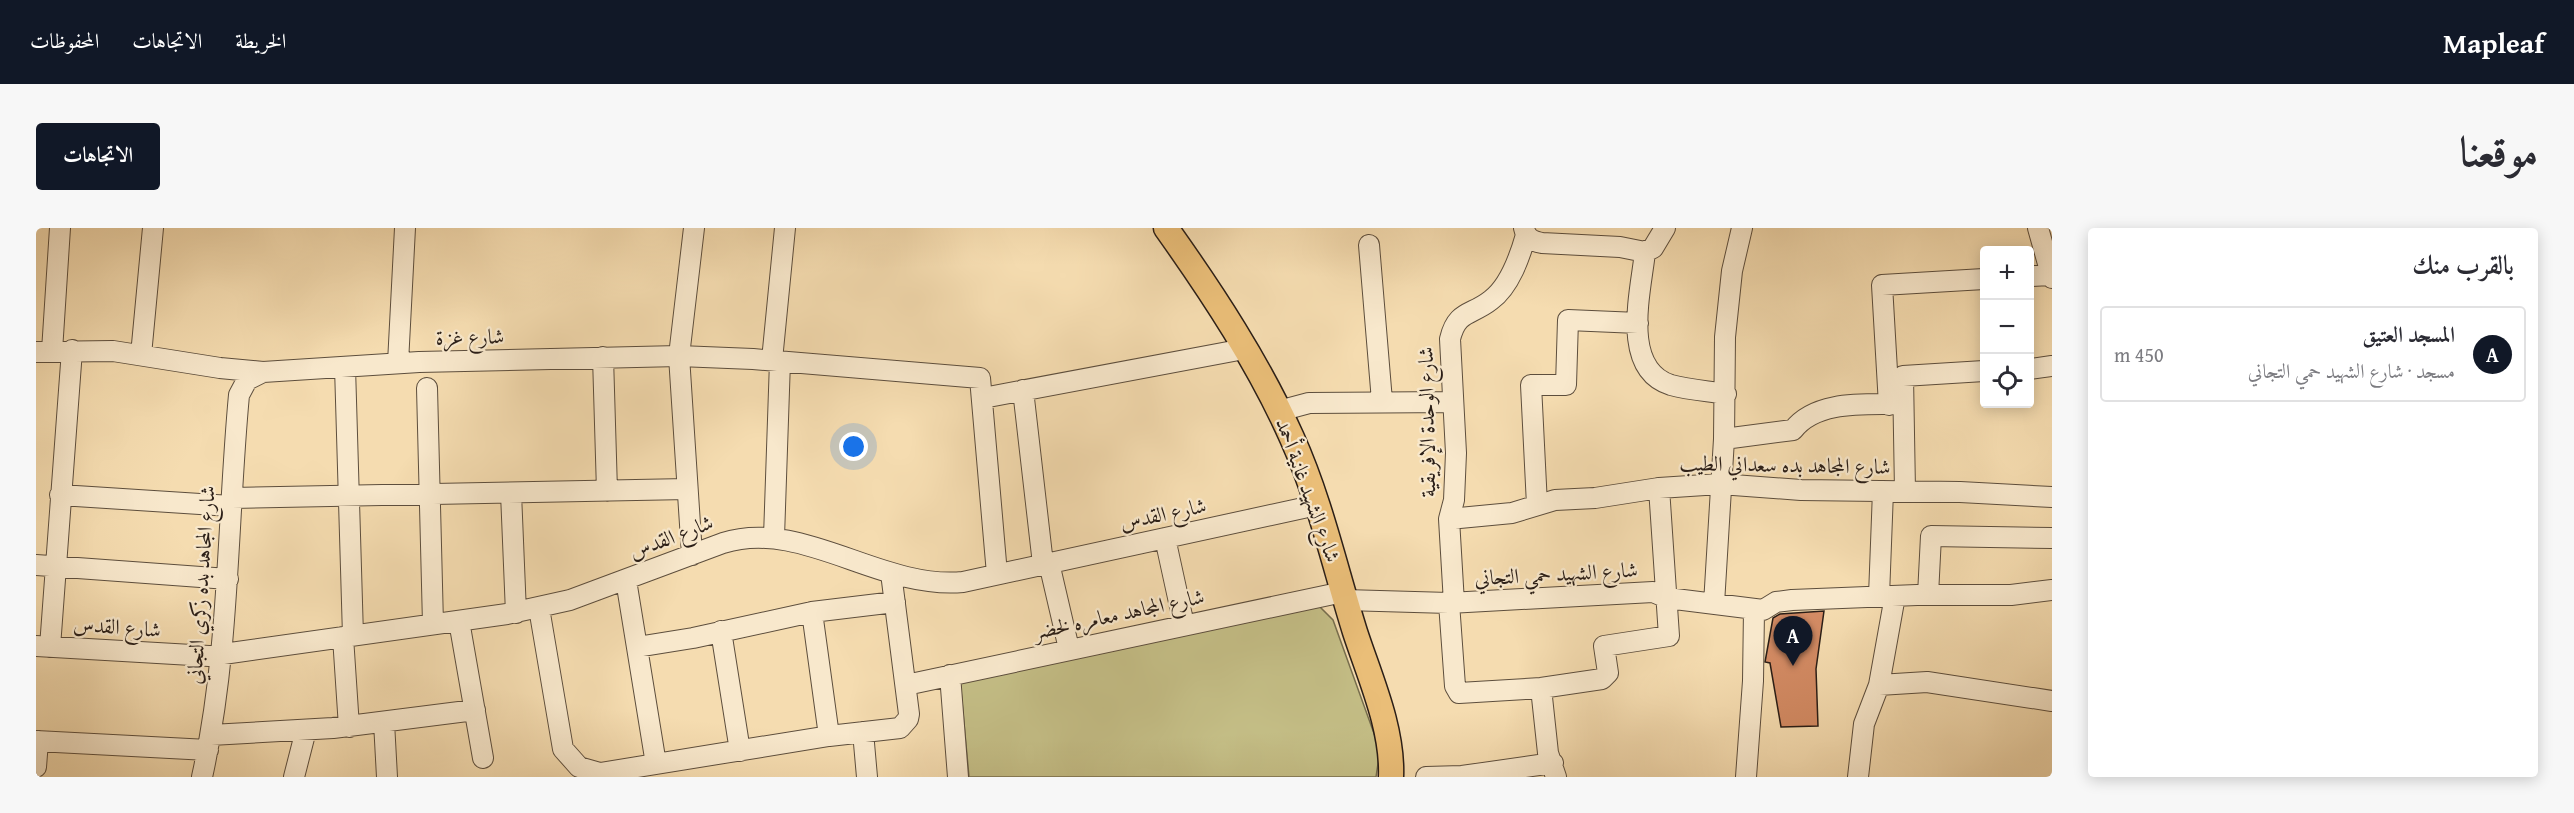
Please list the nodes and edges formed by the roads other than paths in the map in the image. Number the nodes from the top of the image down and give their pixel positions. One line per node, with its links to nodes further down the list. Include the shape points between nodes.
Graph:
1 (60, 228): 20 (street)
2 (153, 228): 21 (street)
3 (405, 228): 25 (street)
4 (694, 228): 22 (street)
5 (785, 228): 24 (street)
6 (1166, 228): 18 (main road, شارع الشهيد غانية أحمد)
7 (1665, 228): 12 (street, via 1653,248)
8 (1742, 228): 34 (street, via 1728,298)
9 (2038, 228): 13 (street)
10 (1525, 231): 12 (street, via 1533,241 1542,243); 38 (street, شارع الوحدة الإفريقية, via 1521,251 1500,292 1454,324 1450,339)
11 (1370, 245): 37 (street)
12 (1645, 252): 17 (street)
13 (2049, 253): 15 (street)
14 (2034, 276): 15 (street)
15 (2052, 276)
16 (1980, 279): 39 (street, via 1882,285)
17 (1638, 323): 34 (street, via 1641,356 1658,377 1670,384); 55 (street, via 1568,320 1566,385 1531,385)
18 (1244, 349): 33 (street); 40 (main road, شارع الشهيد غانية أحمد)
19 (72, 350): 20 (street, شارع غزة); 21 (street, شارع غزة); 50 (street)
20 (44, 351)
21 (141, 355): 28 (street, شارع غزة)
22 (679, 356): 23 (street, شارع غزة); 24 (street, شارع غزة); 44 (street)
23 (603, 357): 25 (street, شارع غزة); 45 (street)
24 (776, 361): 36 (street, شارع غزة, via 980,378); 57 (street)
25 (398, 363): 27 (street, شارع غزة)
26 (2052, 366): 29 (street)
27 (345, 367): 31 (street, شارع غزة); 51 (street)
28 (220, 368): 31 (street, شارع غزة); 35 (street)
29 (2034, 368)
30 (1980, 371): 39 (street, via 1903,376)
31 (263, 372): 35 (street, via 247,380)
32 (427, 388): 49 (street)
33 (1023, 390): 36 (street); 61 (street)
34 (1726, 394): 41 (street)
35 (239, 395): 53 (street, شارع المجاهد بده زكري التجاني)
36 (983, 398): 65 (street)
37 (1382, 401): 38 (street); 40 (street, via 1309,403)
38 (1453, 402): 56 (street, شارع الوحدة الإفريقية, via 1456,479)
39 (1896, 405): 41 (street, via 1851,405 1823,410 1799,422 1793,430); 47 (street)
40 (1279, 411): 54 (main road, شارع الشهيد غانية أحمد)
41 (1724, 439): 42 (street)
42 (1720, 484): 43 (street, شارع المجاهد بده سعداني الطيب); 46 (street, شارع المجاهد بده سعداني الطيب); 75 (street)
43 (1659, 488): 55 (street, شارع المجاهد بده سعداني الطيب); 72 (street)
44 (687, 489): 45 (street); 60 (street)
45 (607, 491): 48 (street)
46 (1883, 491): 47 (street, شارع المجاهد بده سعداني الطيب); 71 (street)
47 (1905, 491): 52 (street, شارع المجاهد بده سعداني الطيب)
48 (511, 493): 49 (street); 79 (street)
49 (430, 494): 51 (street); 81 (street)
50 (60, 495): 53 (street); 63 (street)
51 (348, 496): 53 (street); 84 (street)
52 (2052, 497)
53 (231, 502): 66 (street, شارع المجاهد بده زكري التجاني)
54 (1317, 505): 58 (street, شارع القدس); 70 (main road, شارع الشهيد غانية أحمد)
55 (1537, 505): 56 (street, شارع المجاهد بده سعداني الطيب, via 1512,513)
56 (1449, 519): 74 (street, شارع الوحدة الإفريقية)
57 (774, 537): 60 (street, شارع القدس, via 735,539); 64 (street, شارع القدس)
58 (1165, 538): 61 (street, شارع القدس); 82 (street)
59 (2052, 538): 69 (street, via 1931,536)
60 (692, 555): 67 (street, شارع القدس)
61 (1046, 563): 65 (street, شارع القدس); 87 (street)
62 (36, 565): 63 (street)
63 (56, 566): 66 (street); 85 (street)
64 (891, 573): 65 (street, شارع القدس, via 935,583 963,582); 73 (street)
65 (997, 574)
66 (228, 579): 88 (street, شارع المجاهد بده زكري التجاني)
67 (626, 580): 76 (street, شارع القدس); 86 (street)
68 (2052, 590): 69 (street, شارع الشهيد حمي التجاني, via 2012,595)
69 (1928, 595): 71 (street, شارع الشهيد حمي التجاني)
70 (1344, 596): 74 (street, شارع الشهيد حمي التجاني); 82 (street, شارع المجاهد معامره لخضر); 113 (main road, شارع الشهيد غانية أحمد, via 1386,731)
71 (1887, 596): 77 (street, شارع الشهيد حمي التجاني, via 1782,600 1763,610); 90 (street)
72 (1667, 598): 74 (street, شارع الشهيد حمي التجاني, via 1653,592 1634,592); 75 (street, شارع الشهيد حمي التجاني); 92 (street, via 1669,636 1604,646 1608,673 1602,679)
73 (895, 602): 78 (street); 91 (street)
74 (1451, 603): 92 (street, شارع الوحدة الإفريقية, via 1455,686 1459,693)
75 (1713, 604): 77 (street, شارع الشهيد حمي التجاني)
76 (538, 608): 79 (street, شارع القدس); 107 (street, via 563,749 579,767)
77 (1754, 610): 115 (street, via 1754,681)
78 (812, 612): 83 (street); 99 (street)
79 (516, 613): 80 (street, شارع القدس)
80 (459, 621): 81 (street, شارع القدس); 94 (street)
81 (433, 624): 84 (street, شارع القدس)
82 (1184, 625): 87 (street, شارع المجاهد معامره لخضر)
83 (721, 631): 86 (street); 102 (street)
84 (348, 636): 88 (street, شارع القدس); 96 (street)
85 (43, 646): 88 (street, شارع القدس)
86 (637, 647): 104 (street)
87 (1069, 648): 89 (street, شارع المجاهد معامره لخضر)
88 (222, 654): 101 (street, شارع المجاهد بده زكري التجاني)
89 (950, 675): 91 (street, شارع المجاهد معامره لخضر); 112 (street)
90 (1879, 684): 93 (street, via 1927,682); 116 (street, via 1864,724)
91 (906, 685): 98 (street, via 909,714 904,724 894,730)
92 (1541, 688): 106 (street, via 1548,753)
93 (2052, 701)
94 (475, 710): 95 (street); 103 (street)
95 (384, 722): 96 (street); 110 (street)
96 (349, 727): 97 (street)
97 (306, 730): 101 (street); 109 (street)
98 (863, 732): 99 (street); 111 (street)
99 (830, 736): 102 (street)
100 (37, 741): 101 (street); 105 (street)
101 (209, 742): 108 (street, شارع المجاهد بده زكري التجاني)
102 (740, 751): 104 (street)
103 (483, 758)
104 (656, 764): 107 (street)
105 (36, 767)
106 (1554, 770): 114 (street)
107 (601, 775)
108 (202, 777)
109 (294, 777)
110 (387, 777)
111 (867, 777)
112 (958, 777)
113 (1391, 777)
114 (1426, 777)
115 (1746, 777)
116 (1858, 777)

